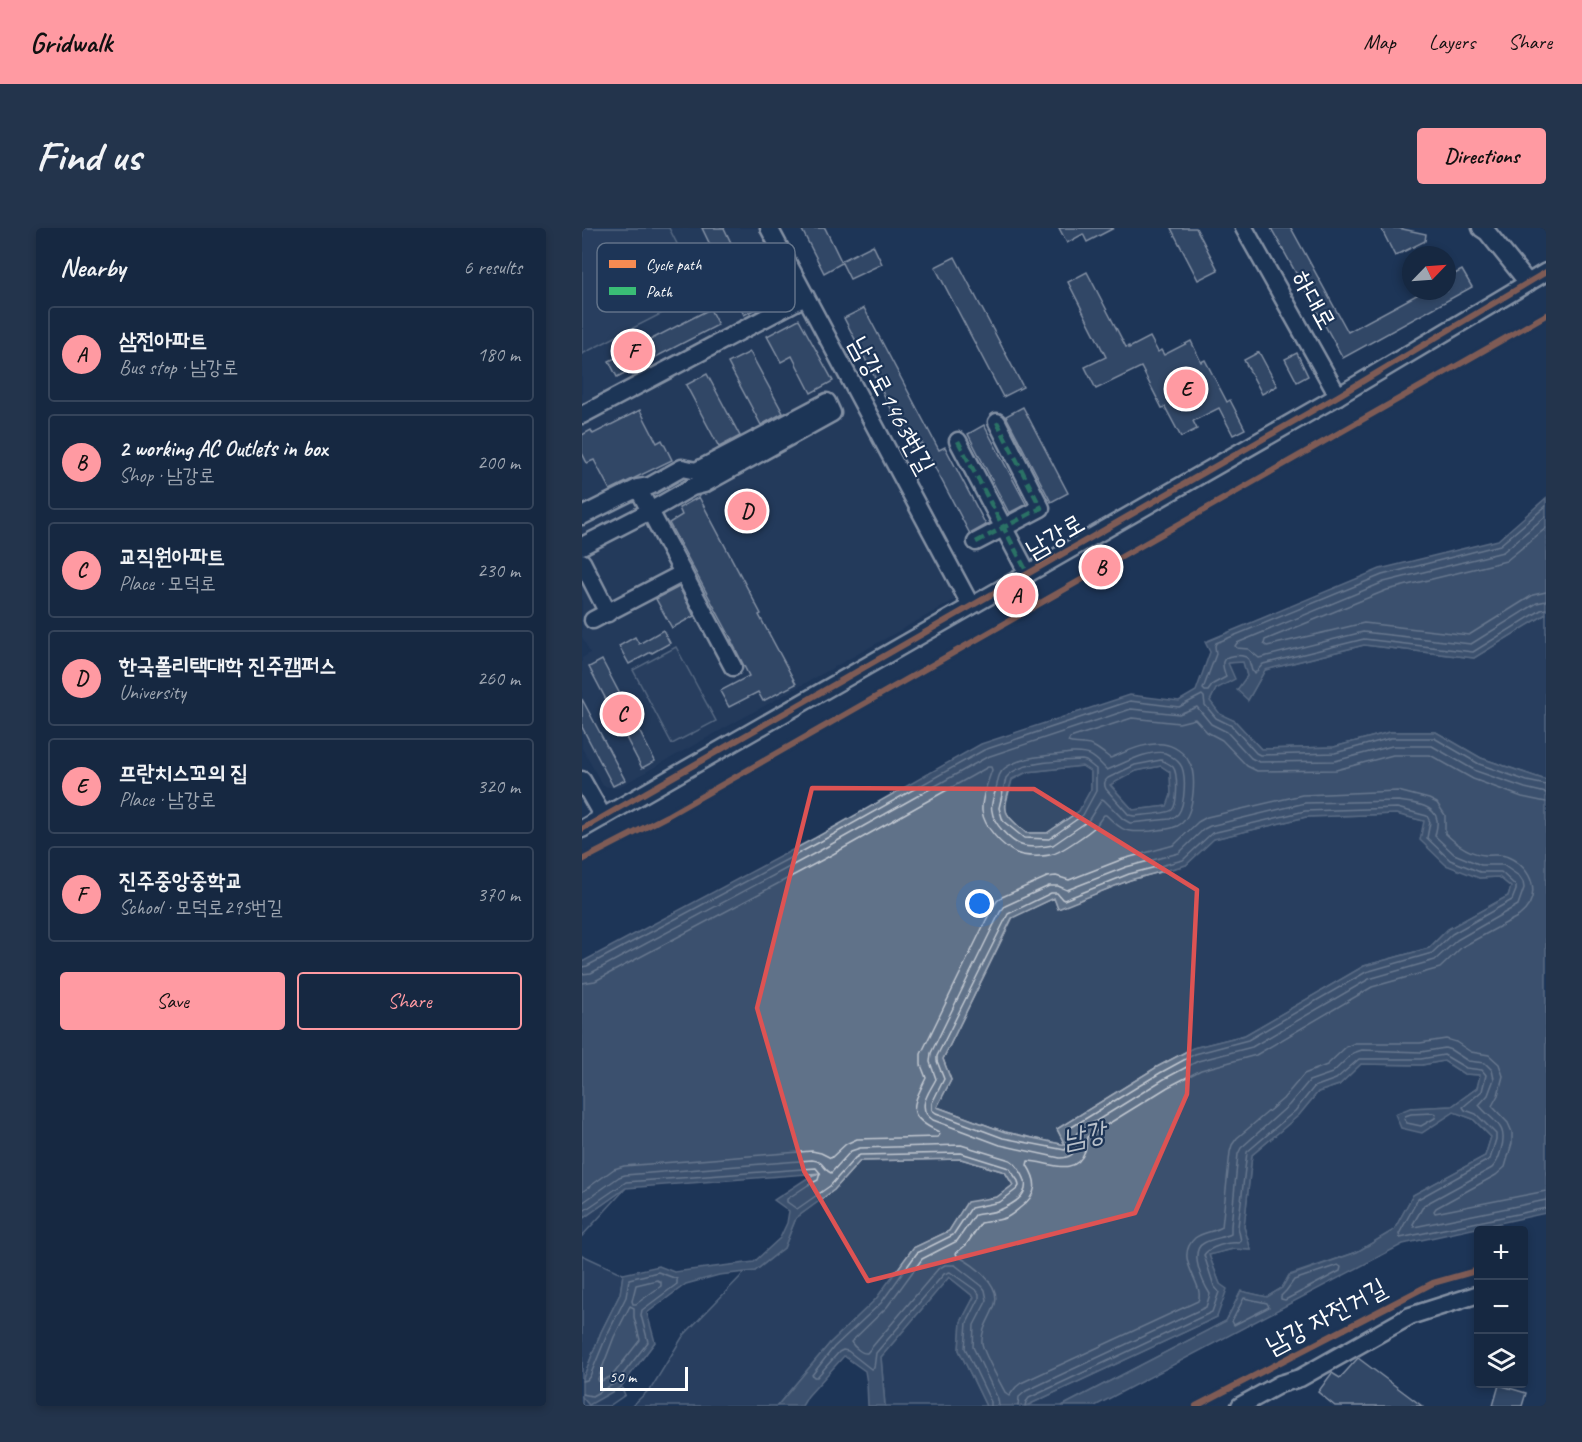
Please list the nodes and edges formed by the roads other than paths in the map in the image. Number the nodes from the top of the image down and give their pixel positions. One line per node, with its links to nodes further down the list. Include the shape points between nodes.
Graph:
1 (769, 228): 4 (street, 남강로1463번길)
2 (1245, 228): 11 (street, 하대로)
3 (1481, 228): 7 (street)
4 (777, 243)
5 (1546, 272): 7 (street, 남강로)
6 (795, 276): 8 (street, 남강로1463번길)
7 (1528, 283): 11 (street, 남강로)
8 (806, 297): 9 (street); 24 (street, 남강로1463번길)
9 (795, 303)
10 (778, 312): 12 (street)
11 (1338, 396): 23 (street, 남강로)
12 (582, 415)
13 (996, 422): 18 (street, via 1041,508)
14 (958, 441): 18 (street)
15 (638, 488): 16 (street); 16 (street, via 650,486 682,468 696,471 827,402 832,413); 17 (street)
16 (650, 511): 20 (street); 22 (street)
17 (582, 516)
18 (1003, 528): 19 (street); 23 (street)
19 (976, 542)
20 (582, 546)
21 (582, 562): 22 (street, via 601,616)
22 (684, 573): 25 (street)
23 (1028, 574): 24 (street, 남강로)
24 (971, 606): 27 (street, 남강로)
25 (733, 667)
26 (582, 780): 27 (street)
27 (603, 817): 28 (street, 남강로)
28 (582, 829)
29 (1474, 1296): 30 (street, via 1410,1316 1300,1378 1280,1384)
30 (1240, 1406)

